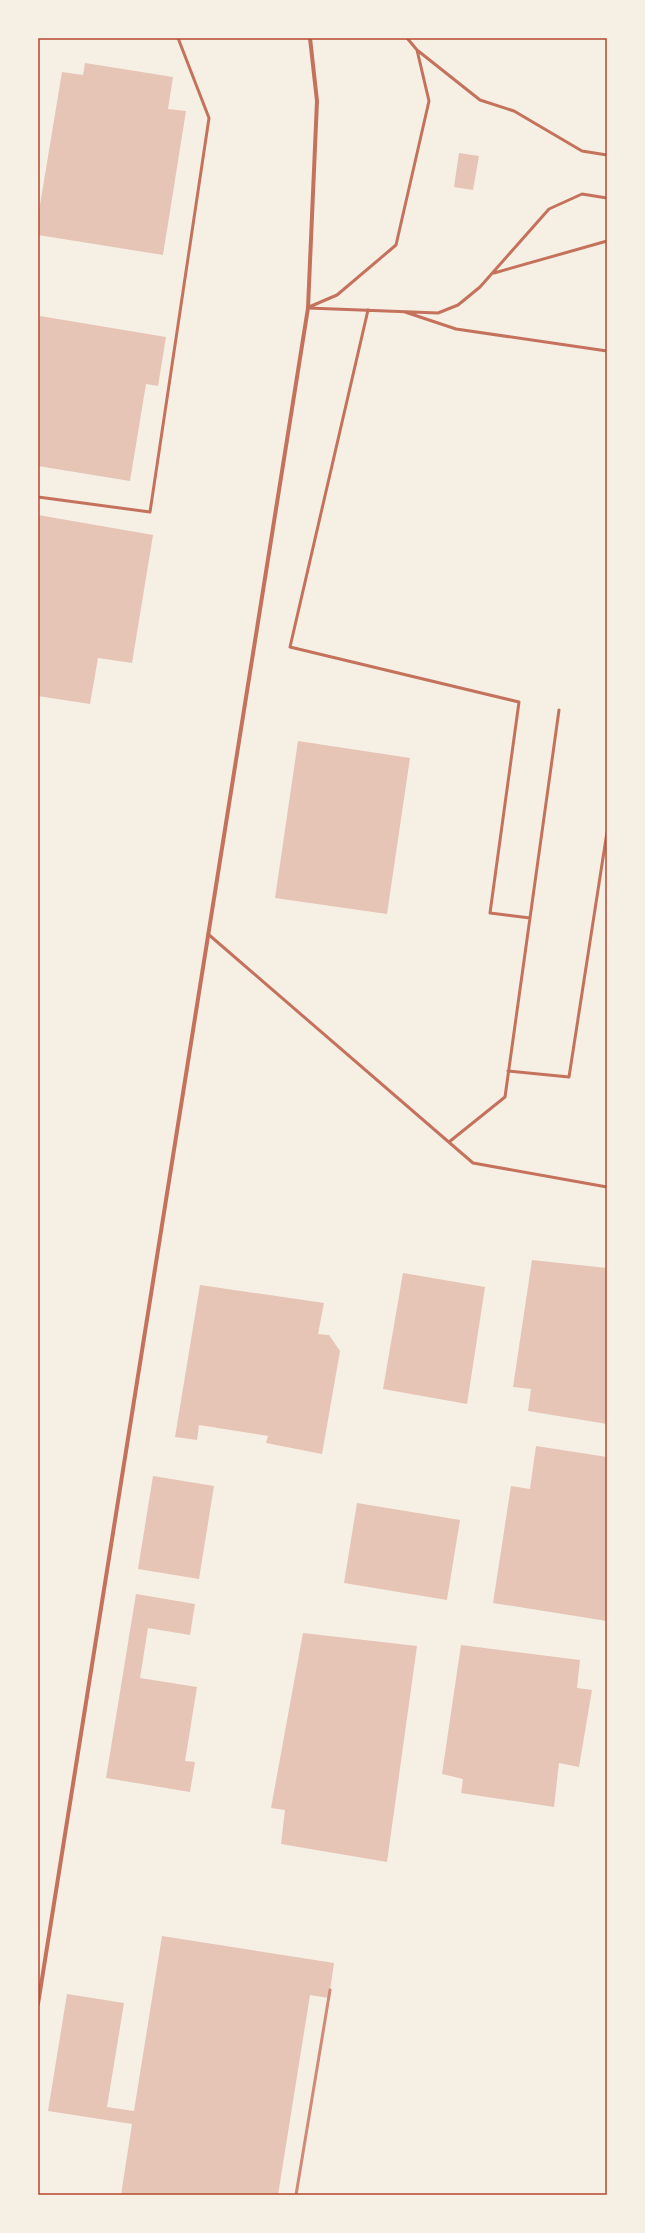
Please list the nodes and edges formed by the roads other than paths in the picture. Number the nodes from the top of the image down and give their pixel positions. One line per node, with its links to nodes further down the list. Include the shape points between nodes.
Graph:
1 (178, 38): 13 (lane, via 209,118 150,512)
2 (310, 38): 9 (street, via 317,101)
3 (407, 38): 4 (lane)
4 (417, 50): 5 (lane, via 480,100 514,111 582,151); 9 (lane, via 429,101 396,245 337,295)
5 (607, 155)
6 (607, 198): 8 (lane, via 582,194 549,210)
7 (607, 241): 8 (lane)
8 (494, 273): 11 (lane, via 458,305 438,313)
9 (308, 308): 10 (lane); 17 (street)
10 (368, 310): 11 (lane); 16 (lane, via 290,647 520,702 490,913)
11 (400, 311): 12 (lane, via 456,329)
12 (607, 350)
13 (38, 497)
14 (559, 710): 16 (lane)
15 (607, 832): 18 (lane, via 569,1077)
16 (530, 918): 18 (lane)
17 (208, 933): 19 (lane); 21 (street)
18 (508, 1071): 19 (lane, via 504,1097)
19 (450, 1142): 20 (lane, via 473,1163)
20 (607, 1186)
21 (38, 2004)

